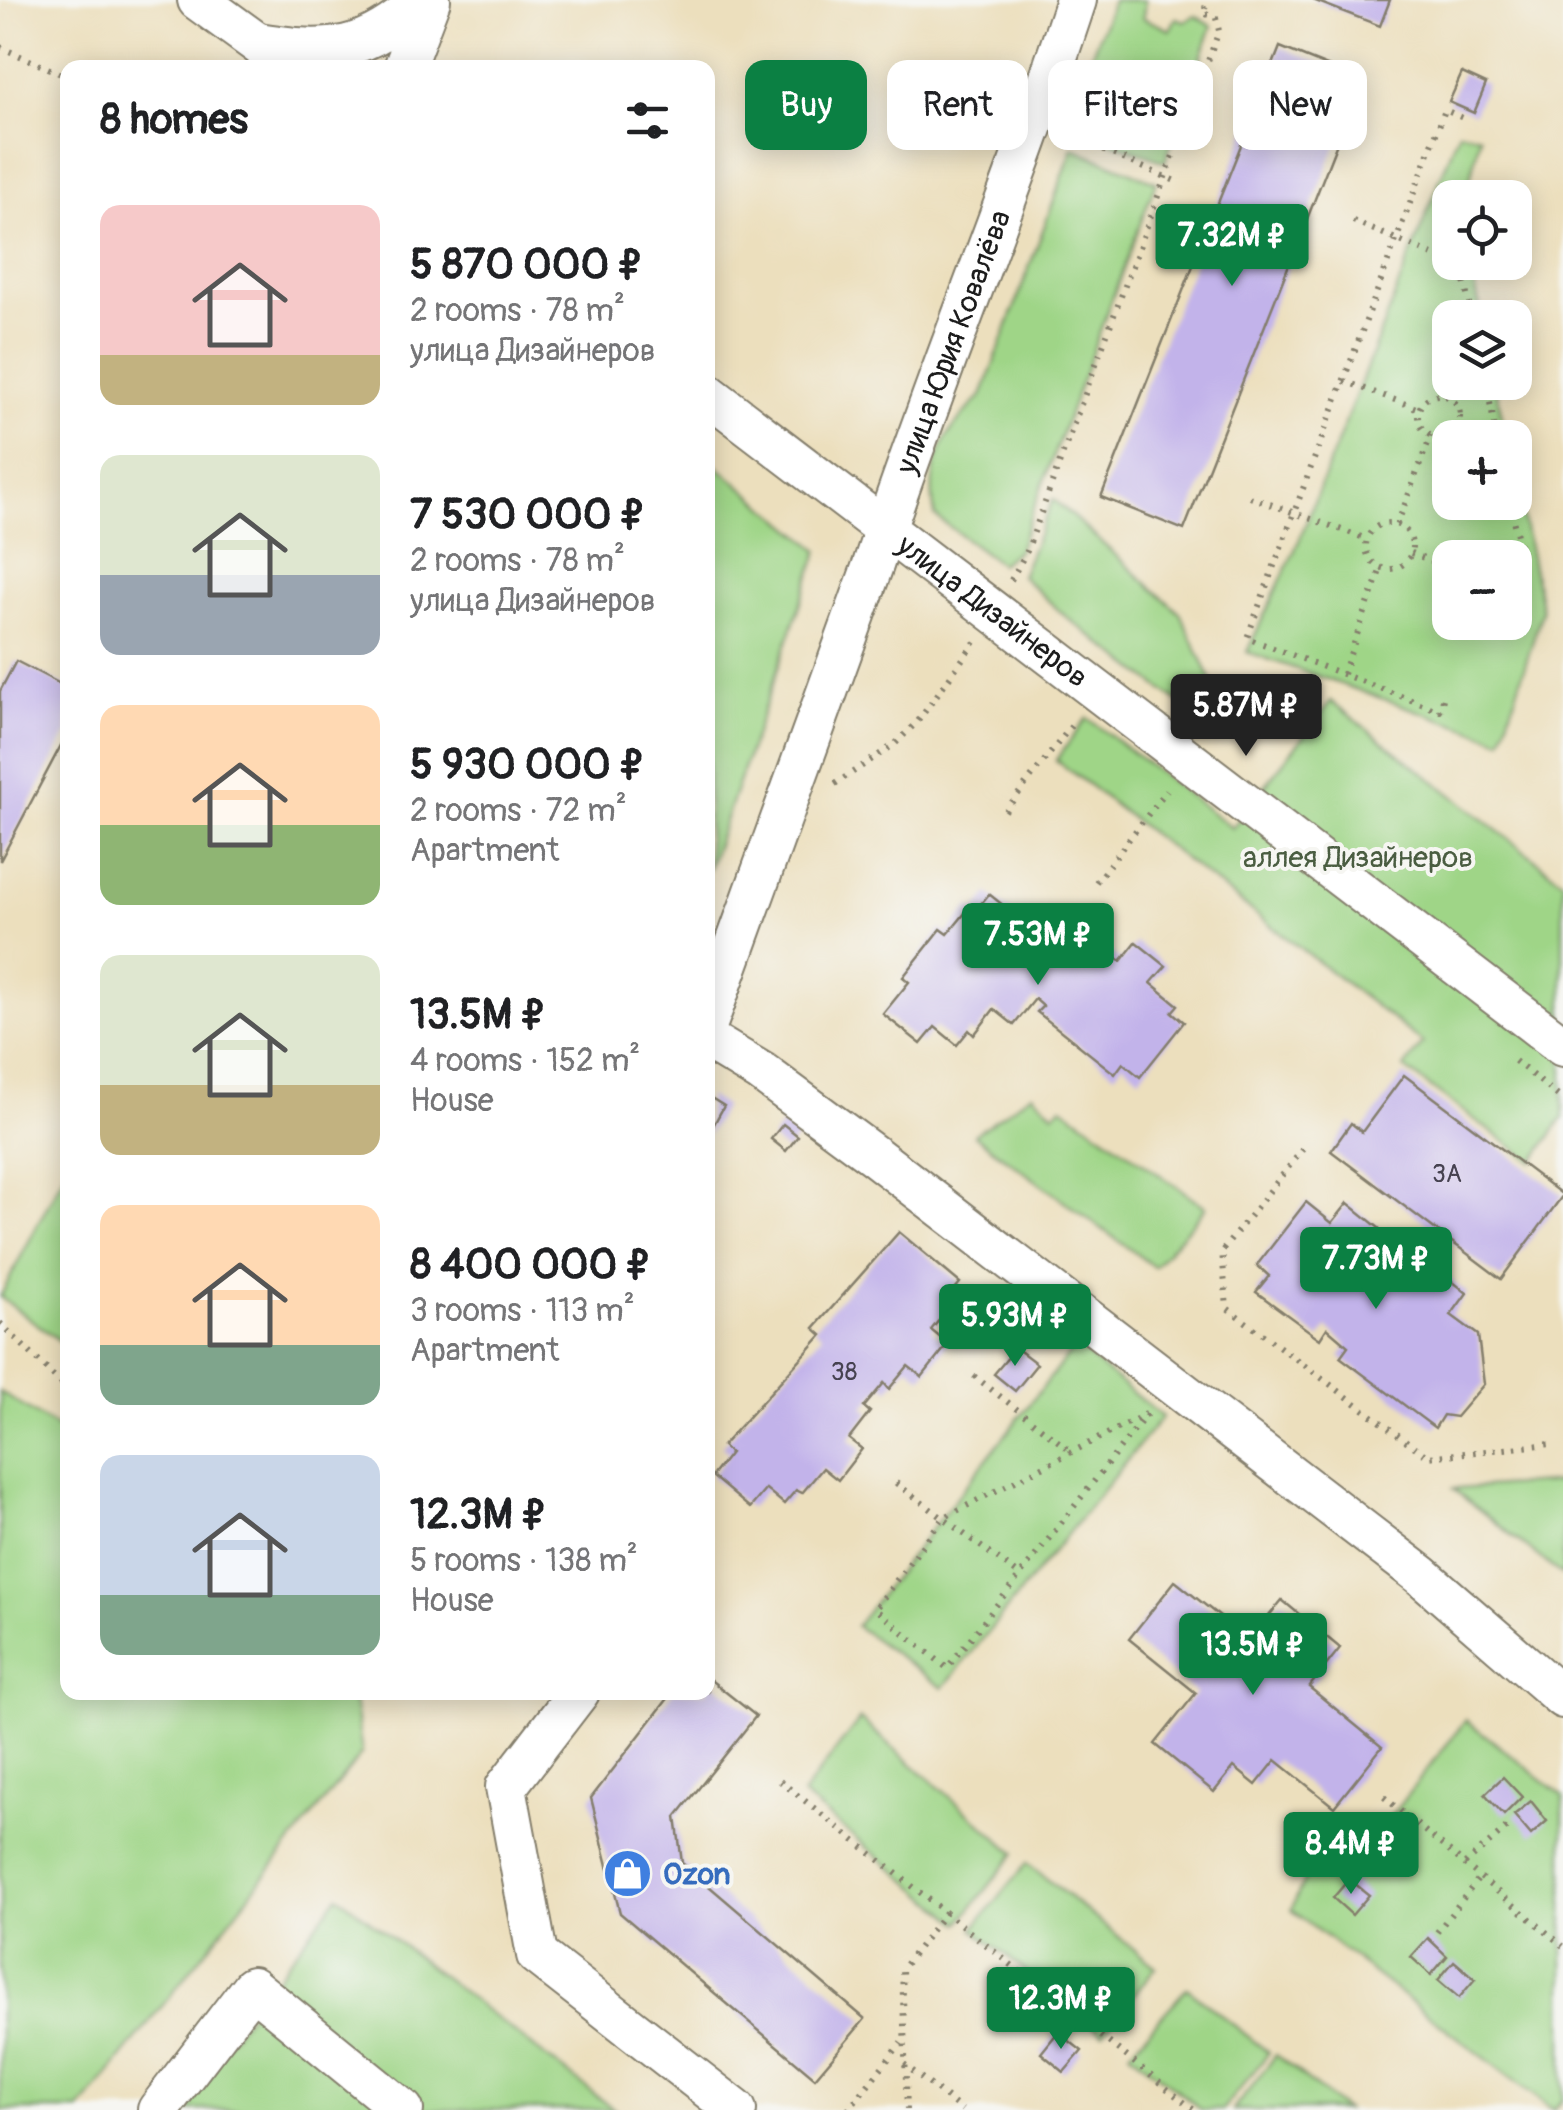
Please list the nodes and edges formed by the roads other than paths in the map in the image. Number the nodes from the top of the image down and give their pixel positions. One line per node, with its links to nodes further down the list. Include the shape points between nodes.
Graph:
1 (198, 0): 5 (street)
2 (422, 0): 5 (street, via 381,33 347,48)
3 (430, 0): 6 (street)
4 (1076, 0): 8 (street, улица Юрия Ковалёва)
5 (274, 55)
6 (407, 60)
7 (715, 399): 8 (street, улица Дизайнеров)
8 (886, 528): 9 (street, улица Юрия Ковалёва); 11 (street, улица Дизайнеров)
9 (715, 1002)
10 (715, 1044): 12 (street, via 862,1146 1165,1405 1421,1575)
11 (1563, 1046)
12 (1563, 1698)
13 (573, 1700): 16 (street, via 506,1786 537,1955)
14 (158, 2110): 15 (street, via 252,1987)
15 (403, 2110)
16 (736, 2110)

